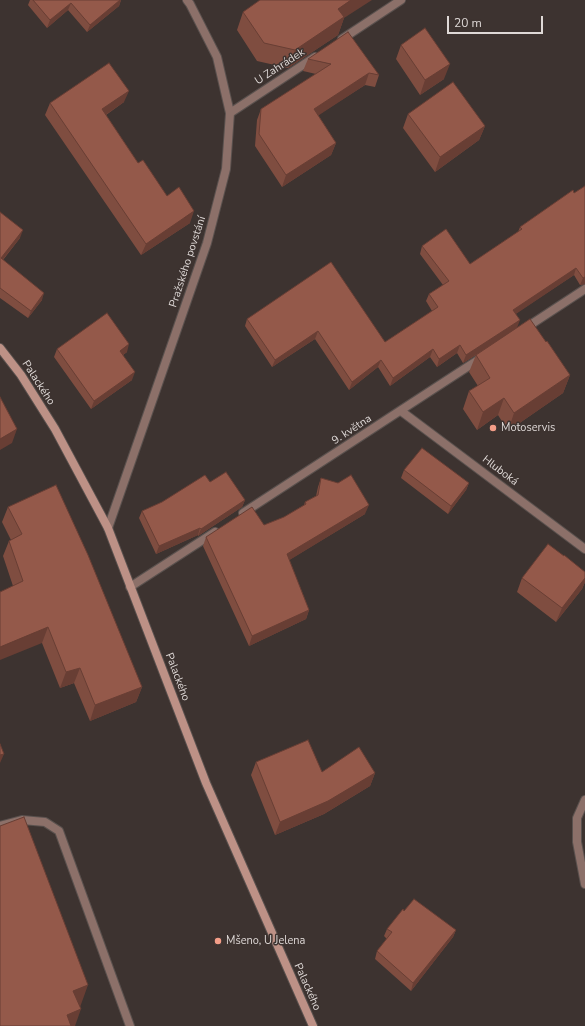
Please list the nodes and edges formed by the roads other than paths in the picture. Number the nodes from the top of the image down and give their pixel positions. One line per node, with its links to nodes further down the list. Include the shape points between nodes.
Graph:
1 (187, 0): 5 (street, Pražského povstání, via 217,57)
2 (401, 0): 3 (street)
3 (336, 43)
4 (322, 52): 5 (street, U Zahrádek)
5 (230, 113): 13 (street, Pražského povstání, via 226,168 207,243)
6 (585, 289): 7 (street)
7 (519, 332)
8 (0, 348): 13 (street, Palackého, via 21,375 55,430)
9 (487, 354): 10 (street, 9. května)
10 (401, 411): 11 (street, 9. května); 14 (street, Hluboká)
11 (236, 518)
12 (222, 527): 15 (street)
13 (108, 528): 15 (street, Palackého)
14 (585, 549)
15 (130, 587): 20 (street, Palackého, via 206,783)
16 (585, 800): 18 (street, via 577,818 577,842)
17 (0, 826): 19 (street, via 22,820 45,822 59,831)
18 (585, 884)
19 (130, 1026)
20 (313, 1026)

